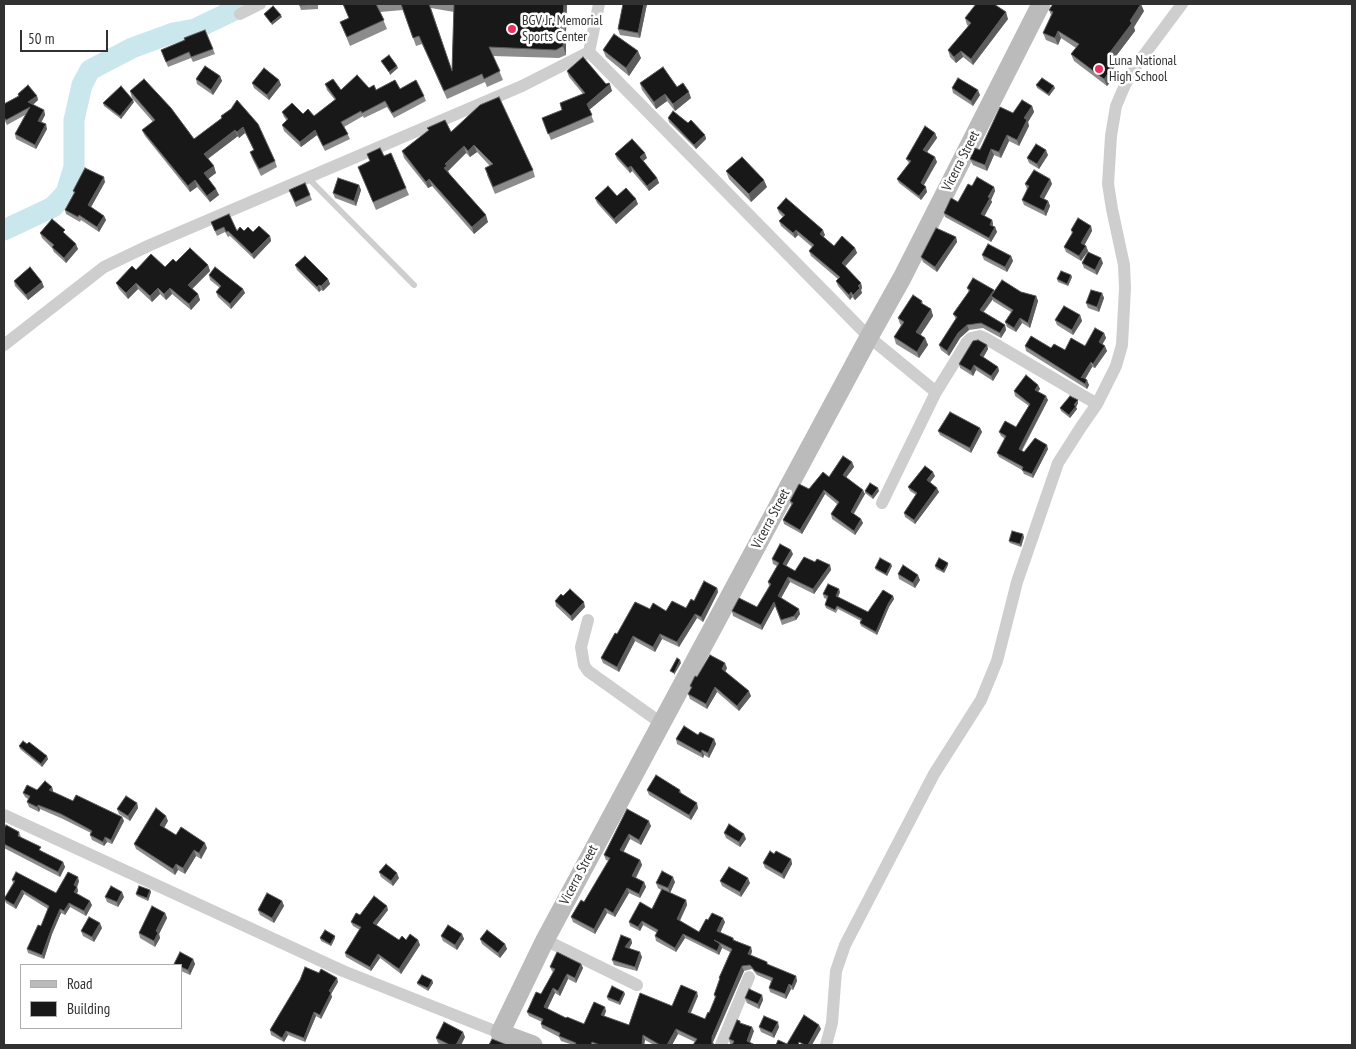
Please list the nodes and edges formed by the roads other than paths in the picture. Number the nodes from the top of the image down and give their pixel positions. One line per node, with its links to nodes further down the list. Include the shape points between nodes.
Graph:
1 (260, 4): 5 (street)
2 (599, 4): 6 (street)
3 (1041, 4): 9 (main road, Vicerra Street)
4 (1182, 4): 12 (street, via 1138,63 1116,106 1108,184 1124,265 1122,345 1116,366)
5 (240, 14)
6 (589, 52): 7 (street, via 522,86); 9 (street)
7 (309, 179): 8 (lane); 10 (street, via 104,267)
8 (414, 284)
9 (869, 337): 11 (street); 15 (main road, Vicerra Street)
10 (4, 346)
11 (936, 392): 12 (street, via 967,342 980,336); 13 (street)
12 (1097, 404): 23 (street, via 1058,463 1017,582 998,661 981,700 934,774 845,945 836,972 832,1023)
13 (882, 503)
14 (588, 620): 15 (street, via 581,647 588,671)
15 (662, 723): 17 (main road, Vicerra Street)
16 (4, 816): 20 (street, via 343,971)
17 (545, 940): 19 (street); 20 (main road, Vicerra Street)
18 (749, 976): 22 (street)
19 (637, 985)
20 (500, 1033): 21 (main road)
21 (533, 1045)
22 (722, 1045)
23 (826, 1045)

